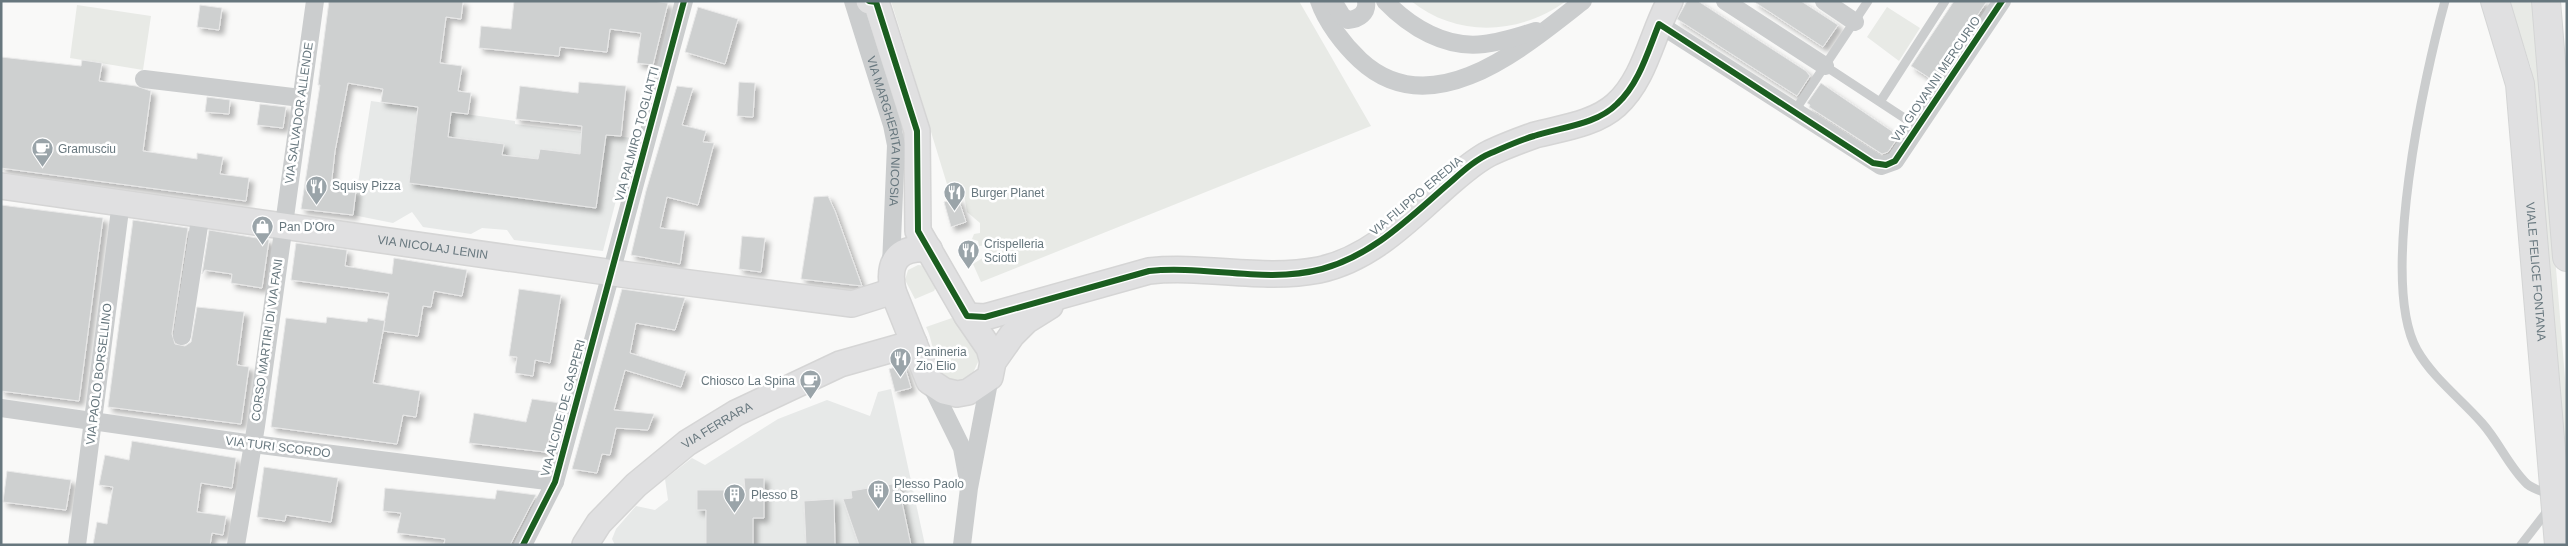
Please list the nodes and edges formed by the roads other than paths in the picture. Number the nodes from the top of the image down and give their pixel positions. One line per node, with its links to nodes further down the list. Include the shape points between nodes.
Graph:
1 (315, 1): 25 (street, VIA SALVADOR ALLENDE)
2 (684, 1): 36 (street, VIA PALMIRO TOGLIATTI)
3 (853, 1): 35 (street, VIA MARGHERITA NICOSIA, via 896,145)
4 (869, 1): 5 (main road)
5 (876, 1): 33 (main road, VIA MARGHERITA NICOSIA, via 914,115 919,151 918,230)
6 (1319, 1): 22 (street, via 1355,55 1372,72 1402,85 1435,85 1470,76 1514,53)
7 (1333, 1): 8 (street, via 1348,20 1362,16)
8 (1366, 1)
9 (1385, 1): 22 (street, via 1404,20 1425,33 1467,44 1483,44)
10 (1583, 1): 22 (street)
11 (1670, 1): 21 (main road, VIA FILIPPO EREDIA)
12 (1725, 1): 23 (street)
13 (1824, 1): 20 (street)
14 (1868, 1): 20 (lane)
15 (1945, 1): 26 (lane)
16 (2002, 1): 28 (street, VIA GIOVANNI MERCURIO)
17 (2445, 1): 49 (lane, via 2428,63 2412,165 2401,255 2405,316 2417,350 2445,385 2483,424 2528,485)
18 (2495, 1): 49 (main road, VIALE FELICE FONTANA, via 2520,84)
19 (2546, 1): 34 (main road, via 2556,87)
20 (1855, 22): 23 (lane)
21 (1659, 24): 27 (street); 38 (main road, VIA FILIPPO EREDIA, via 1627,93 1607,113 1490,153 1468,167 1389,236 1368,251 1342,263 1320,270 1264,274 1173,269 1149,271)
22 (1546, 28)
23 (1825, 66): 26 (lane); 27 (lane)
24 (144, 79): 25 (street)
25 (302, 98): 32 (street, VIA SALVADOR ALLENDE)
26 (1880, 102): 28 (lane)
27 (1794, 112): 28 (street, VIA GIOVANNI MERCURIO, via 1873,163 1886,165 1895,160)
28 (1918, 127)
29 (1, 186): 30 (main road, VIA NICOLAJ LENIN)
30 (121, 202): 31 (main road, VIA NICOLAJ LENIN); 45 (street, VIA PAOLO BORSELLINO)
31 (201, 213): 32 (main road, VIA NICOLAJ LENIN); 40 (street)
32 (284, 225): 36 (main road, VIA NICOLAJ LENIN); 46 (street, CORSO MARTIRI DI VIA FANI)
33 (929, 249): 35 (main road, via 915,248 901,254); 39 (main road, VIA MARGHERITA NICOSIA)
34 (2567, 257)
35 (891, 265): 37 (main road)
36 (611, 272): 37 (main road, VIA NICOLAJ LENIN, via 852,304); 47 (street, VIA ALCIDE DE GASPERI)
37 (893, 292): 41 (main road)
38 (1074, 293): 39 (main road, via 985,317); 42 (main road, via 1026,321 1002,347)
39 (967, 316): 42 (main road, VIA MARGHERITA NICOSIA, via 989,348)
40 (182, 336)
41 (914, 343): 43 (main road); 50 (main road, VIA FERRARA, via 840,364 736,413 687,442 636,485)
42 (991, 370): 43 (main road, via 968,392 957,394 944,391); 48 (street)
43 (929, 381): 48 (street, via 962,448)
44 (1, 408): 45 (street, VIA TURI SCORDO)
45 (92, 421): 46 (street, VIA TURI SCORDO); 51 (street, VIA PAOLO BORSELLINO)
46 (253, 444): 47 (street, VIA TURI SCORDO); 52 (street, CORSO MARTIRI DI VIA FANI)
47 (555, 482): 53 (street, VIA ALCIDE DE GASPERI)
48 (969, 488): 54 (street)
49 (2554, 497): 55 (lane, via 2544,517); 56 (main road, VIALE FELICE FONTANA)
50 (593, 541)
51 (77, 545)
52 (236, 545)
53 (524, 545)
54 (962, 545)
55 (2520, 545)
56 (2559, 545)

